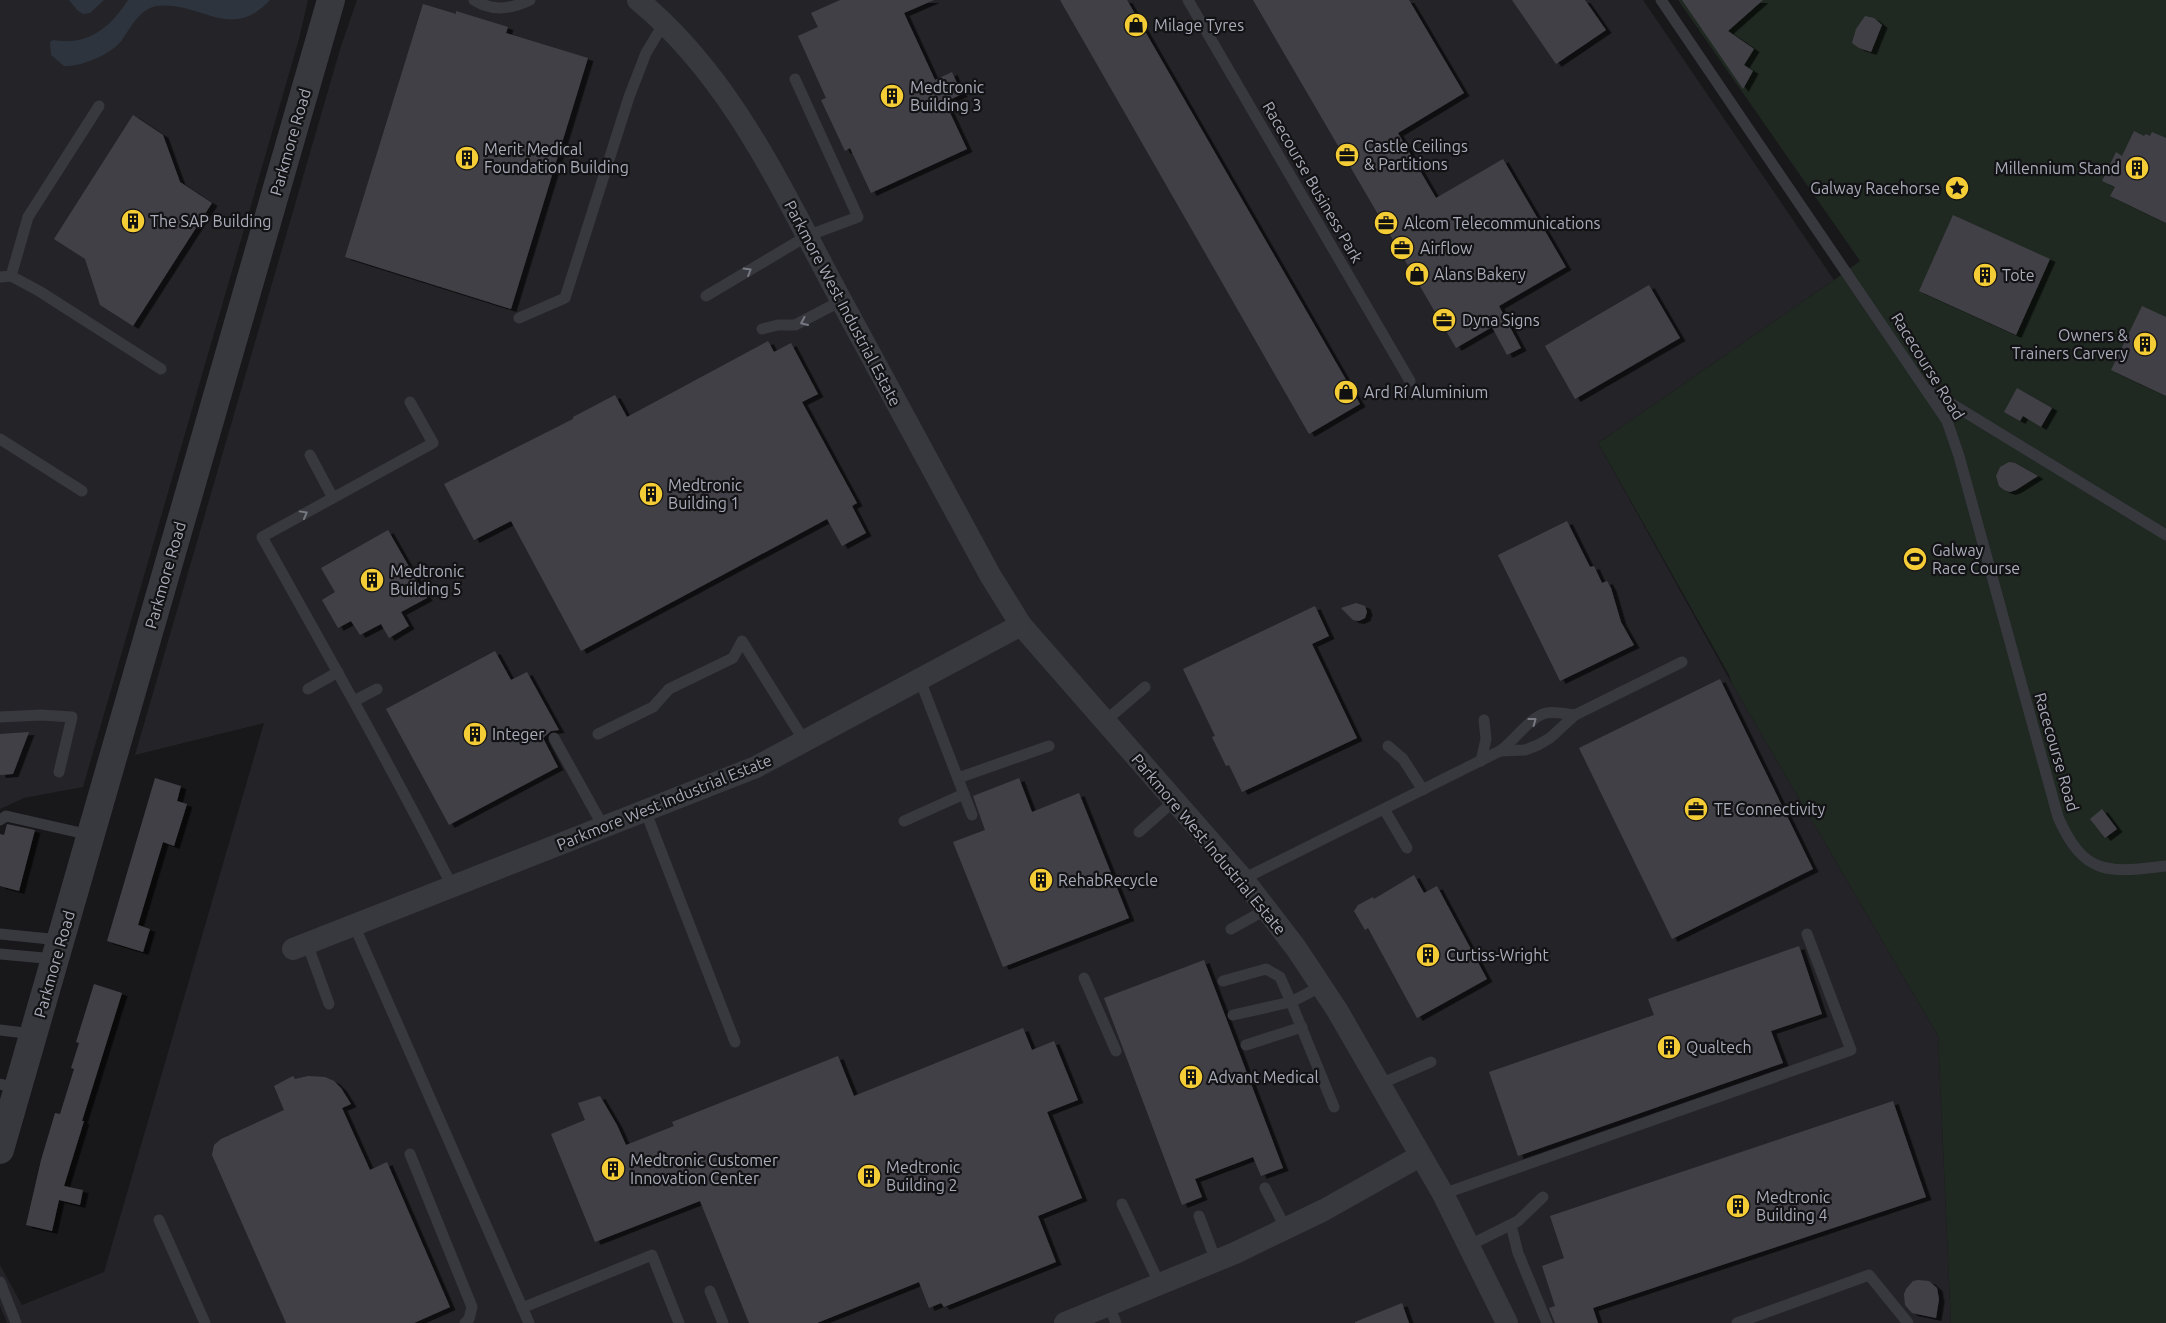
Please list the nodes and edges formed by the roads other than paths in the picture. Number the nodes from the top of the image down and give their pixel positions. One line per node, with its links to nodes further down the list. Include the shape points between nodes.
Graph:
1 (331, 0): 56 (street, Parkmore Road)
2 (474, 0): 3 (lane, via 497,9 514,8)
3 (530, 0)
4 (638, 0): 7 (street, Parkmore West Industrial Estate)
5 (1188, 0): 17 (lane, Racecourse Business Park)
6 (1661, 0): 18 (lane, Racecourse Road)
7 (664, 23): 10 (street, Parkmore West Industrial Estate, via 704,66 735,108); 14 (lane, via 646,53 629,97 565,298)
8 (795, 79): 10 (lane, via 858,216)
9 (98, 106): 11 (lane, via 28,217)
10 (807, 236): 12 (lane, one-way to 10); 13 (street, Parkmore West Industrial Estate)
11 (6, 276): 16 (lane, via 39,291)
12 (706, 296)
13 (841, 301): 15 (lane, one-way to 15, via 795,326 778,325); 25 (street, Parkmore West Industrial Estate, via 990,575)
14 (519, 318)
15 (762, 329)
16 (162, 369)
17 (1410, 381)
18 (1925, 387): 24 (lane); 58 (lane, Racecourse Road, via 1947,421 1959,456 2066,837 2078,853 2104,868 2125,871)
19 (410, 402): 23 (lane, via 433,443)
20 (0, 439): 22 (lane)
21 (310, 456): 23 (lane)
22 (82, 492)
23 (333, 498): 27 (lane, one-way to 23, via 262,537)
24 (2166, 535)
25 (1021, 625): 28 (street, Parkmore West Industrial Estate); 36 (street, Parkmore West Industrial Estate)
26 (1682, 662): 33 (lane)
27 (338, 672): 30 (lane); 32 (lane)
28 (920, 680): 39 (street, Parkmore West Industrial Estate); 45 (lane)
29 (1145, 687): 36 (lane)
30 (308, 689)
31 (377, 689): 32 (lane)
32 (354, 701): 60 (lane)
33 (1575, 715): 42 (lane, via 1538,745 1524,750); 42 (lane, one-way to 33, via 1532,720 1547,712)
34 (0, 717): 44 (lane, via 72,717)
35 (1484, 720): 43 (lane, via 1486,739)
36 (1104, 722): 48 (street, Parkmore West Industrial Estate)
37 (598, 734): 39 (lane, via 653,706 669,689 732,658 742,642)
38 (554, 738): 54 (lane)
39 (805, 742): 50 (street, Parkmore West Industrial Estate, via 756,767)
40 (1049, 746): 45 (lane)
41 (1388, 746): 46 (lane, via 1403,760)
42 (1500, 751): 43 (lane)
43 (1481, 761): 46 (lane)
44 (59, 772)
45 (958, 778): 47 (lane)
46 (1423, 790): 49 (lane)
47 (964, 794): 51 (lane); 53 (lane)
48 (1174, 801): 55 (lane); 59 (street, Parkmore West Industrial Estate)
49 (1384, 809): 57 (lane); 59 (lane)
50 (644, 810): 54 (street, Parkmore West Industrial Estate); 78 (lane)
51 (972, 815)
52 (0, 820): 56 (lane, via 6,816)
53 (904, 821)
54 (603, 826): 60 (street, Parkmore West Industrial Estate)
55 (1139, 832)
56 (90, 835): 67 (street, Parkmore Road)
57 (1407, 848)
58 (2166, 866)
59 (1243, 879): 61 (street, Parkmore West Industrial Estate)
60 (452, 886): 62 (street, Parkmore West Industrial Estate)
61 (1266, 908): 63 (lane); 71 (street, Parkmore West Industrial Estate)
62 (354, 925): 66 (street, Parkmore West Industrial Estate); 101 (lane)
63 (1231, 929)
64 (0, 934): 67 (lane)
65 (1807, 934): 89 (lane, via 1851,1050)
66 (300, 946): 73 (lane)
67 (58, 950): 68 (lane); 77 (street, Parkmore Road)
68 (0, 954)
69 (1084, 978): 80 (lane)
70 (1223, 981): 72 (lane, via 1266,969 1280,977)
71 (1322, 986): 72 (lane); 82 (street, Parkmore West Industrial Estate)
72 (1291, 1002): 74 (lane); 75 (lane)
73 (330, 1004)
74 (1233, 1015)
75 (1302, 1027): 79 (lane); 84 (lane)
76 (0, 1030): 77 (lane)
77 (34, 1034): 83 (street, Parkmore Road)
78 (734, 1042)
79 (1246, 1044)
80 (1116, 1051)
81 (1432, 1062): 82 (lane)
82 (1380, 1084): 87 (street, Parkmore West Industrial Estate)
83 (9, 1086): 85 (street, Parkmore Road)
84 (1334, 1107)
85 (0, 1150)
86 (410, 1154): 105 (lane, via 472,1307)
87 (1420, 1156): 89 (street, Parkmore West Industrial Estate); 95 (street)
88 (1265, 1188): 95 (lane)
89 (1443, 1194): 96 (street, Parkmore West Industrial Estate)
90 (1543, 1197): 94 (lane)
91 (1122, 1204): 99 (lane)
92 (1199, 1216): 97 (lane)
93 (159, 1220): 104 (lane)
94 (1511, 1225): 96 (lane); 111 (lane, via 1518,1253)
95 (1286, 1229): 97 (street)
96 (1470, 1245): 110 (street, Parkmore West Industrial Estate)
97 (1216, 1261): 99 (street)
98 (0, 1282): 103 (lane)
99 (1160, 1286): 102 (street)
100 (710, 1292): 108 (lane)
101 (522, 1308): 106 (lane); 107 (lane, via 652,1255)
102 (1112, 1314): 109 (street)
103 (16, 1323)
104 (205, 1323)
105 (465, 1323)
106 (529, 1323)
107 (680, 1323)
108 (723, 1323)
109 (1065, 1323)
110 (1508, 1323)
111 (1547, 1323)
112 (1737, 1323): 113 (lane, via 1869,1276)
113 (1908, 1323)

